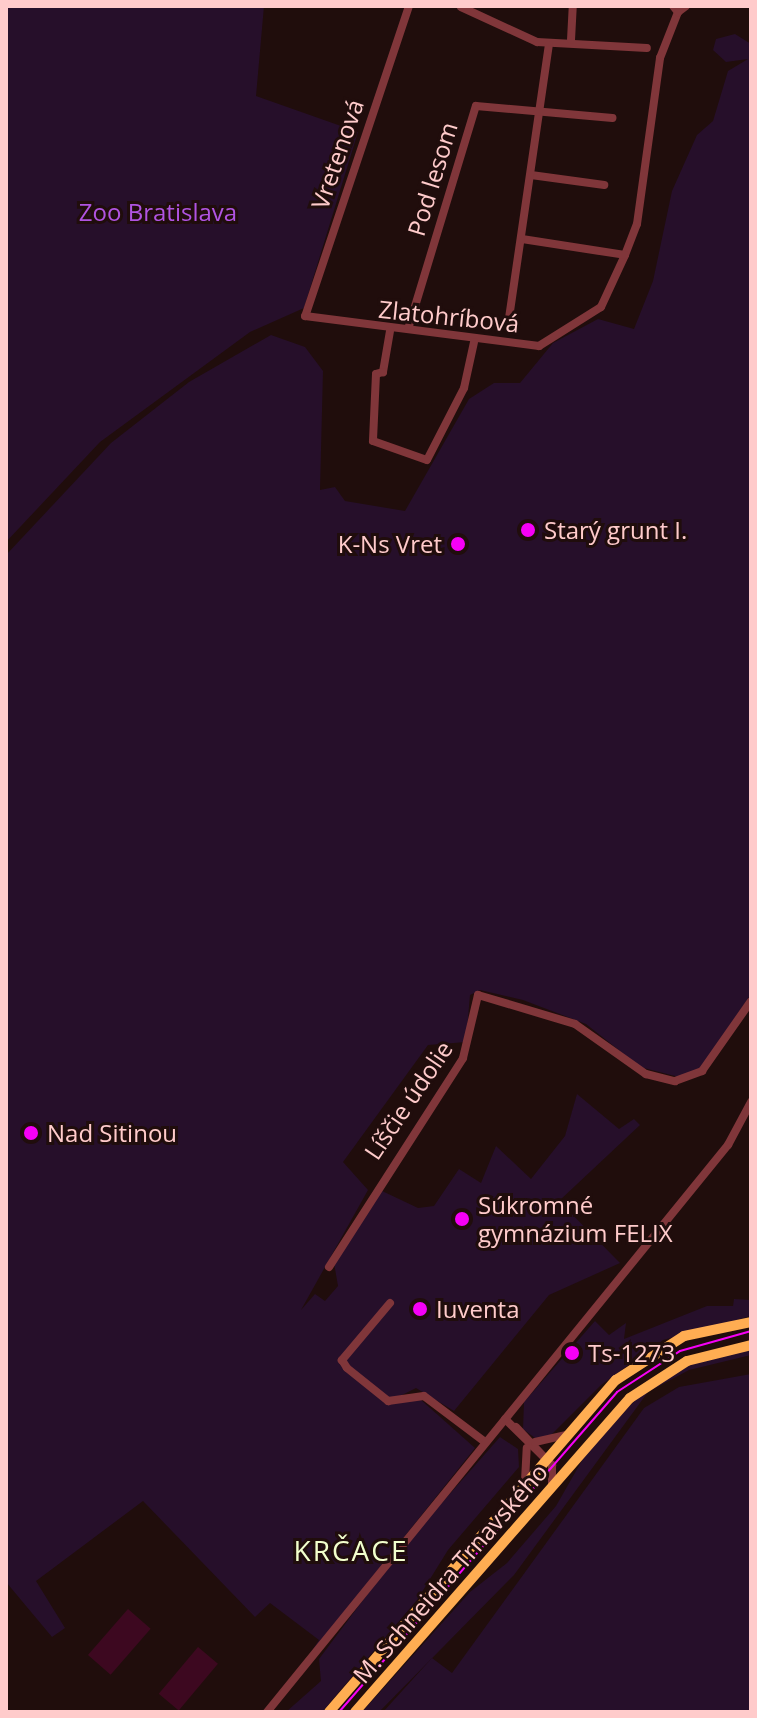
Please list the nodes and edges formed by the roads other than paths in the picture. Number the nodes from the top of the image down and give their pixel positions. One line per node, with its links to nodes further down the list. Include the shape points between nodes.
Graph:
1 (409, 6): 14 (street, Vretenová)
2 (573, 6): 5 (street)
3 (461, 7): 6 (street)
4 (679, 8): 13 (street, Zlatohríbová, via 663,51 637,224)
5 (571, 40): 6 (street); 7 (street, via 588,48)
6 (549, 45): 8 (street)
7 (647, 48)
8 (539, 109): 9 (street); 10 (street); 16 (street, Pod lesom, via 476,106)
9 (612, 118)
10 (531, 175): 11 (street); 12 (street)
11 (604, 185)
12 (522, 239): 13 (street); 15 (street)
13 (625, 255): 18 (street, Zlatohríbová, via 601,307 551,341)
14 (305, 316): 17 (street, Zlatohríbová)
15 (508, 325)
16 (409, 326)
17 (390, 331): 18 (street, Zlatohríbová); 18 (street, via 383,372 376,374 373,441 427,460 464,388)
18 (474, 342)
19 (751, 1001): 21 (street, Líščie údolie, via 702,1071 675,1081 646,1074 575,1024 478,995 470,1003 467,1051 377,1183)
20 (751, 1102): 25 (street, via 728,1145)
21 (329, 1267)
22 (390, 1303): 27 (street, via 342,1360 347,1368 388,1401 424,1396)
23 (751, 1322): 26 (main road, M. Schneidra Trnavského, via 693,1333 652,1352)
24 (751, 1345): 29 (main road, M. Schneidra Trnavského, via 698,1356 655,1378)
25 (505, 1419): 27 (street); 28 (street)
26 (565, 1435): 28 (street); 30 (main road, M. Schneidra Trnavského)
27 (485, 1442): 33 (street)
28 (531, 1445): 30 (street); 31 (street)
29 (574, 1460): 30 (street); 32 (main road, M. Schneidra Trnavského)
30 (549, 1461): 31 (main road, M. Schneidra Trnavského); 32 (street)
31 (525, 1481): 34 (main road, M. Schneidra Trnavského)
32 (552, 1487): 35 (main road, M. Schneidra Trnavského)
33 (267, 1712)
34 (329, 1712)
35 (355, 1712)

